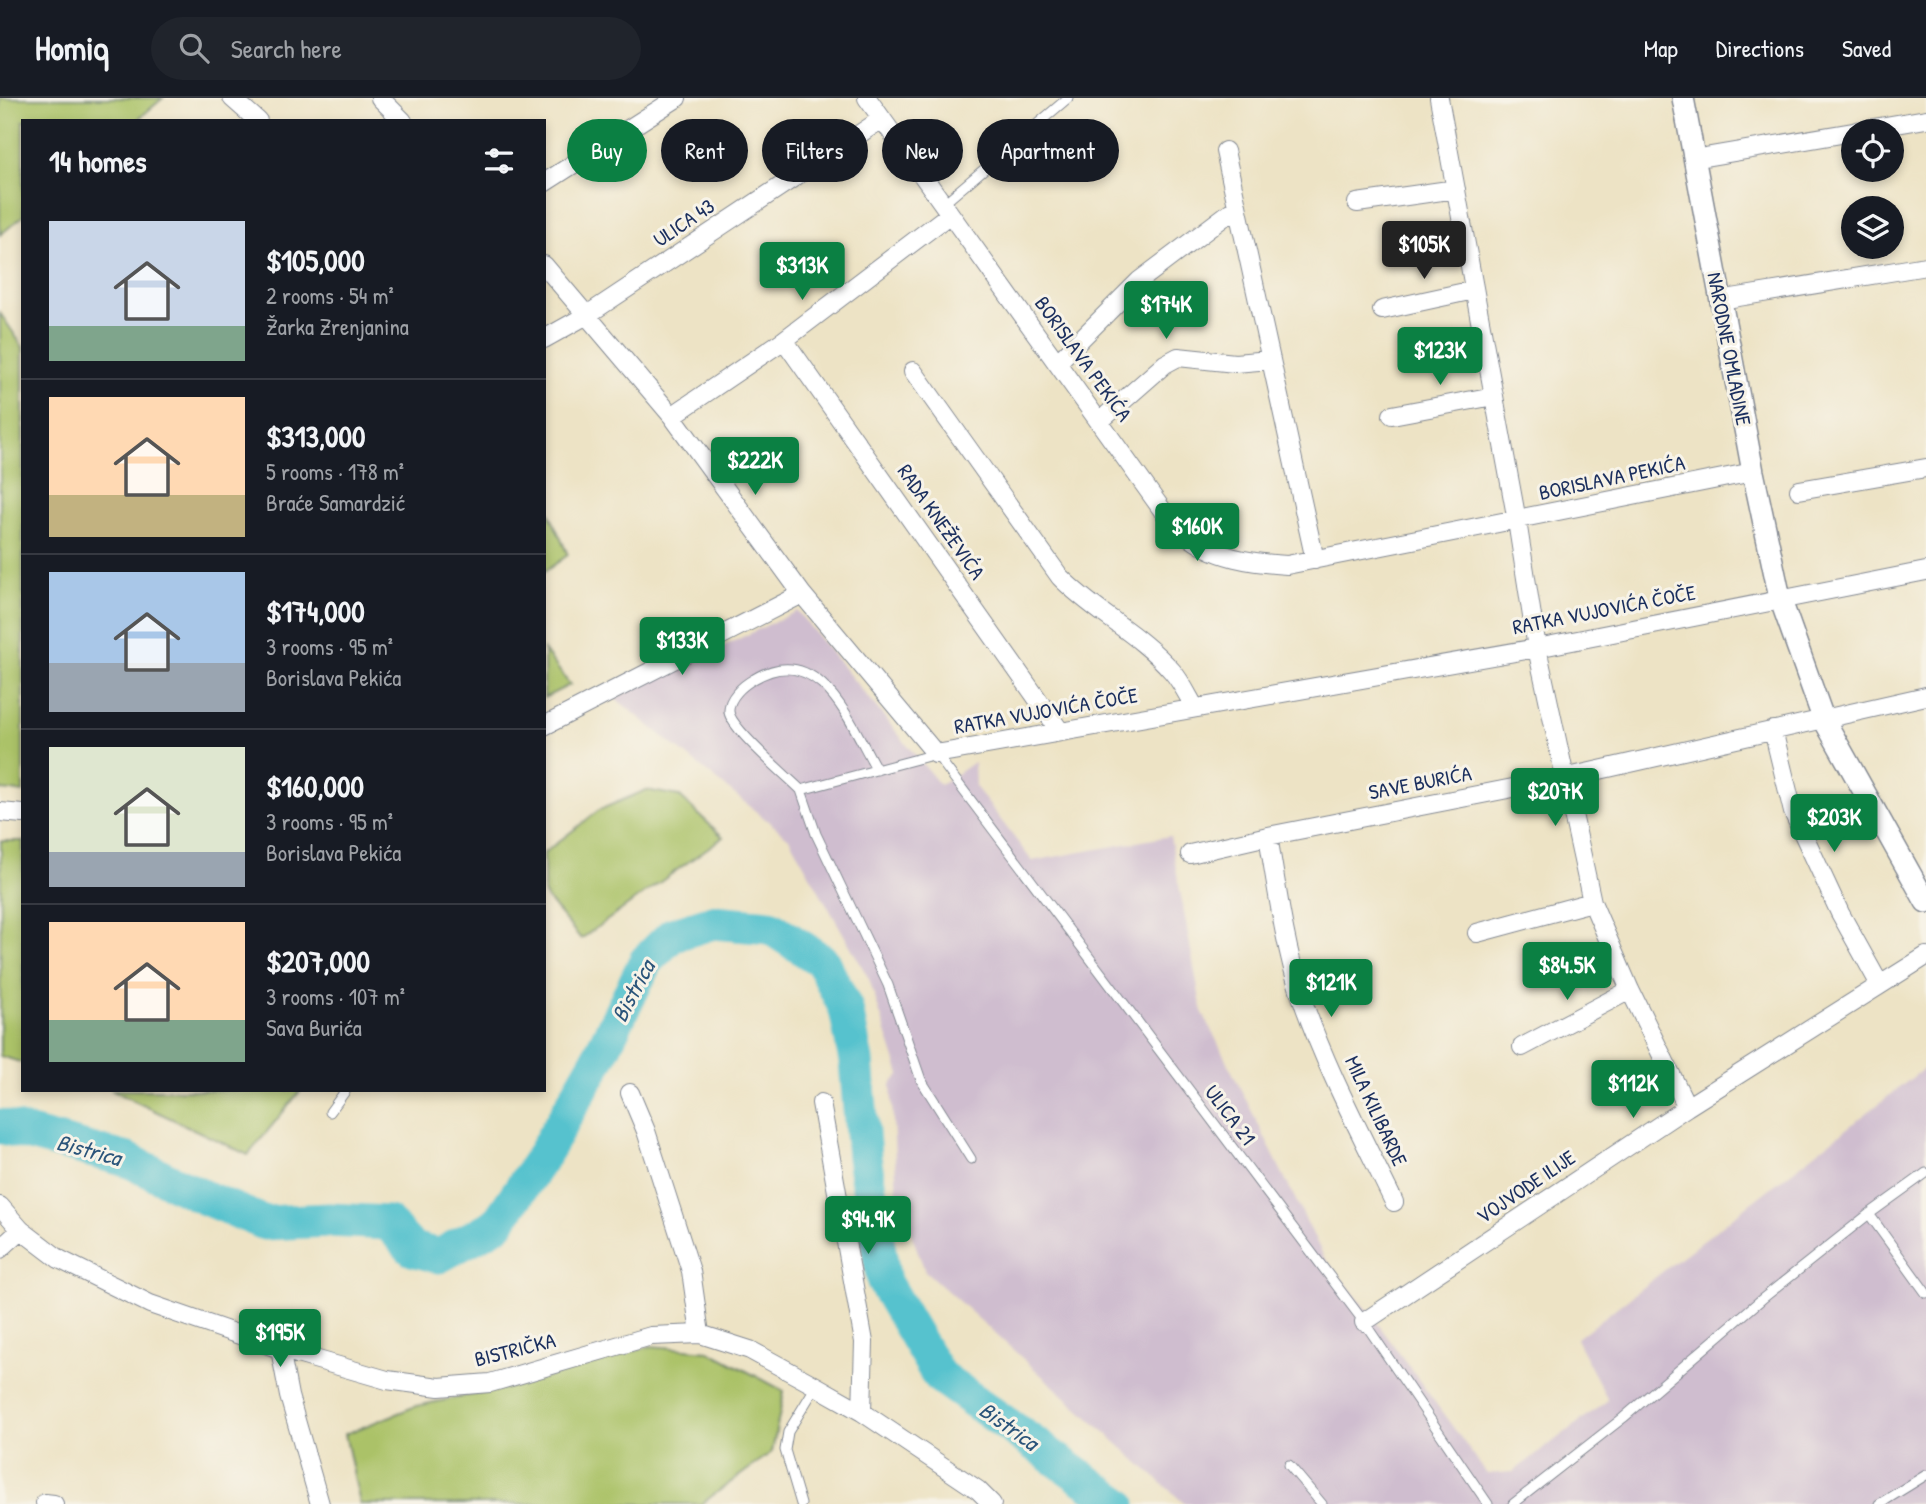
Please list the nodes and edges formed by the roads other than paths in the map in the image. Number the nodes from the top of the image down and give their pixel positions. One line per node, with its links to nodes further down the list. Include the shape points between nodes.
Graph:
1 (232, 98): 8 (street)
2 (380, 98): 9 (street)
3 (677, 98): 16 (street)
4 (867, 98): 10 (street, BORISLAVA PEKIĆA)
5 (1068, 98): 21 (lane)
6 (1439, 98): 18 (street)
7 (1683, 98): 15 (street, NARODNE OMLADINE)
8 (256, 119)
9 (401, 119)
10 (882, 119): 27 (street, ULICA 43)
11 (1926, 119): 12 (street)
12 (1904, 123)
13 (1841, 133): 15 (street)
14 (1225, 151): 20 (street)
15 (1693, 159): 25 (street, NARODNE OMLADINE)
16 (546, 182)
17 (927, 182): 21 (street, BORISLAVA PEKIĆA)
18 (1456, 189): 19 (street); 24 (street)
19 (1357, 203)
20 (1237, 207): 30 (street); 31 (street, via 1139,281)
21 (946, 209): 29 (street); 31 (street, BORISLAVA PEKIĆA)
22 (1926, 266): 25 (street)
23 (546, 267): 27 (street, RATKA VUJOVIĆA ČOČE)
24 (1474, 290): 26 (street); 33 (street)
25 (1720, 300): 38 (street, NARODNE OMLADINE)
26 (1382, 310)
27 (587, 315): 28 (street, ULICA 43); 35 (street, RATKA VUJOVIĆA ČOČE)
28 (546, 339)
29 (784, 340): 35 (street); 51 (street, RADA KNEŽEVIĆA)
30 (1270, 360): 36 (street, via 1235,363 1178,357); 41 (street)
31 (1057, 363): 36 (street, BORISLAVA PEKIĆA)
32 (913, 371): 47 (street, via 1060,577 1078,596 1150,649 1174,673)
33 (1494, 396): 34 (street); 40 (street)
34 (1392, 415)
35 (672, 416): 43 (street, RATKA VUJOVIĆA ČOČE)
36 (1100, 421): 41 (street, BORISLAVA PEKIĆA, via 1163,511 1187,536 1214,551 1253,563 1287,565)
37 (1926, 468): 39 (street)
38 (1753, 472): 40 (street, BORISLAVA PEKIĆA); 44 (street, NARODNE OMLADINE)
39 (1799, 490)
40 (1517, 521): 41 (street, BORISLAVA PEKIĆA); 45 (street)
41 (1315, 560)
42 (1926, 571): 44 (street, RATKA VUJOVIĆA ČOČE)
43 (802, 594): 49 (street); 52 (street, RATKA VUJOVIĆA ČOČE)
44 (1780, 598): 45 (street, RATKA VUJOVIĆA ČOČE); 48 (street, NARODNE OMLADINE)
45 (1536, 648): 47 (street, RATKA VUJOVIĆA ČOČE); 54 (street)
46 (1926, 696): 48 (street, SAVE BURIĆA)
47 (1195, 708): 51 (street, RATKA VUJOVIĆA ČOČE)
48 (1823, 718): 50 (street, SAVE BURIĆA); 61 (street, NARODNE OMLADINE)
49 (546, 725)
50 (1773, 730): 54 (street, SAVE BURIĆA); 64 (street, via 1793,812)
51 (1060, 731): 52 (street, RATKA VUJOVIĆA ČOČE)
52 (936, 754): 53 (lane); 80 (lane, ULICA 21)
53 (877, 770): 55 (lane); 55 (lane, via 830,689 799,669 766,671 733,696 729,711 735,726)
54 (1564, 778): 58 (street, SAVE BURIĆA); 60 (street)
55 (802, 790): 72 (lane, via 816,834 888,985 921,1080)
56 (0, 812): 57 (street)
57 (21, 814)
58 (1268, 836): 59 (street, SAVE BURIĆA); 74 (street, MILA KILIBARDE, via 1300,993 1331,1072)
59 (1190, 854)
60 (1592, 902): 62 (street); 65 (street)
61 (1926, 902)
62 (1477, 933)
63 (1926, 956): 64 (street, VOJVODE ILIJE)
64 (1880, 985): 70 (street, VOJVODE ILIJE)
65 (1630, 990): 66 (street); 70 (street)
66 (1522, 1047)
67 (345, 1092): 71 (lane)
68 (630, 1094): 81 (street, via 691,1271)
69 (821, 1102): 86 (street, via 864,1342)
70 (1686, 1107): 80 (street, VOJVODE ILIJE)
71 (330, 1112)
72 (971, 1159)
73 (1926, 1173): 76 (lane)
74 (1394, 1202)
75 (0, 1206): 77 (street, BISTRIČKA)
76 (1869, 1214): 79 (lane); 94 (lane)
77 (20, 1230): 78 (street); 82 (street, BISTRIČKA, via 60,1259 150,1304)
78 (0, 1249)
79 (1926, 1293)
80 (1364, 1322): 93 (lane, ULICA 21)
81 (700, 1335): 83 (street, BISTRIČKA, via 651,1336 490,1383 439,1387 387,1380); 84 (street, BISTRIČKA, via 750,1350)
82 (280, 1349): 83 (street, BISTRIČKA); 85 (street)
83 (307, 1357): 85 (street)
84 (816, 1386): 86 (street, BISTRIČKA); 90 (lane, via 788,1432 785,1450)
85 (289, 1396): 89 (street)
86 (862, 1412): 91 (street, BISTRIČKA)
87 (1289, 1465): 92 (lane)
88 (1926, 1475): 95 (lane)
89 (320, 1504)
90 (801, 1504)
91 (992, 1504)
92 (1322, 1504)
93 (1488, 1504)
94 (1513, 1504)
95 (1879, 1504)

